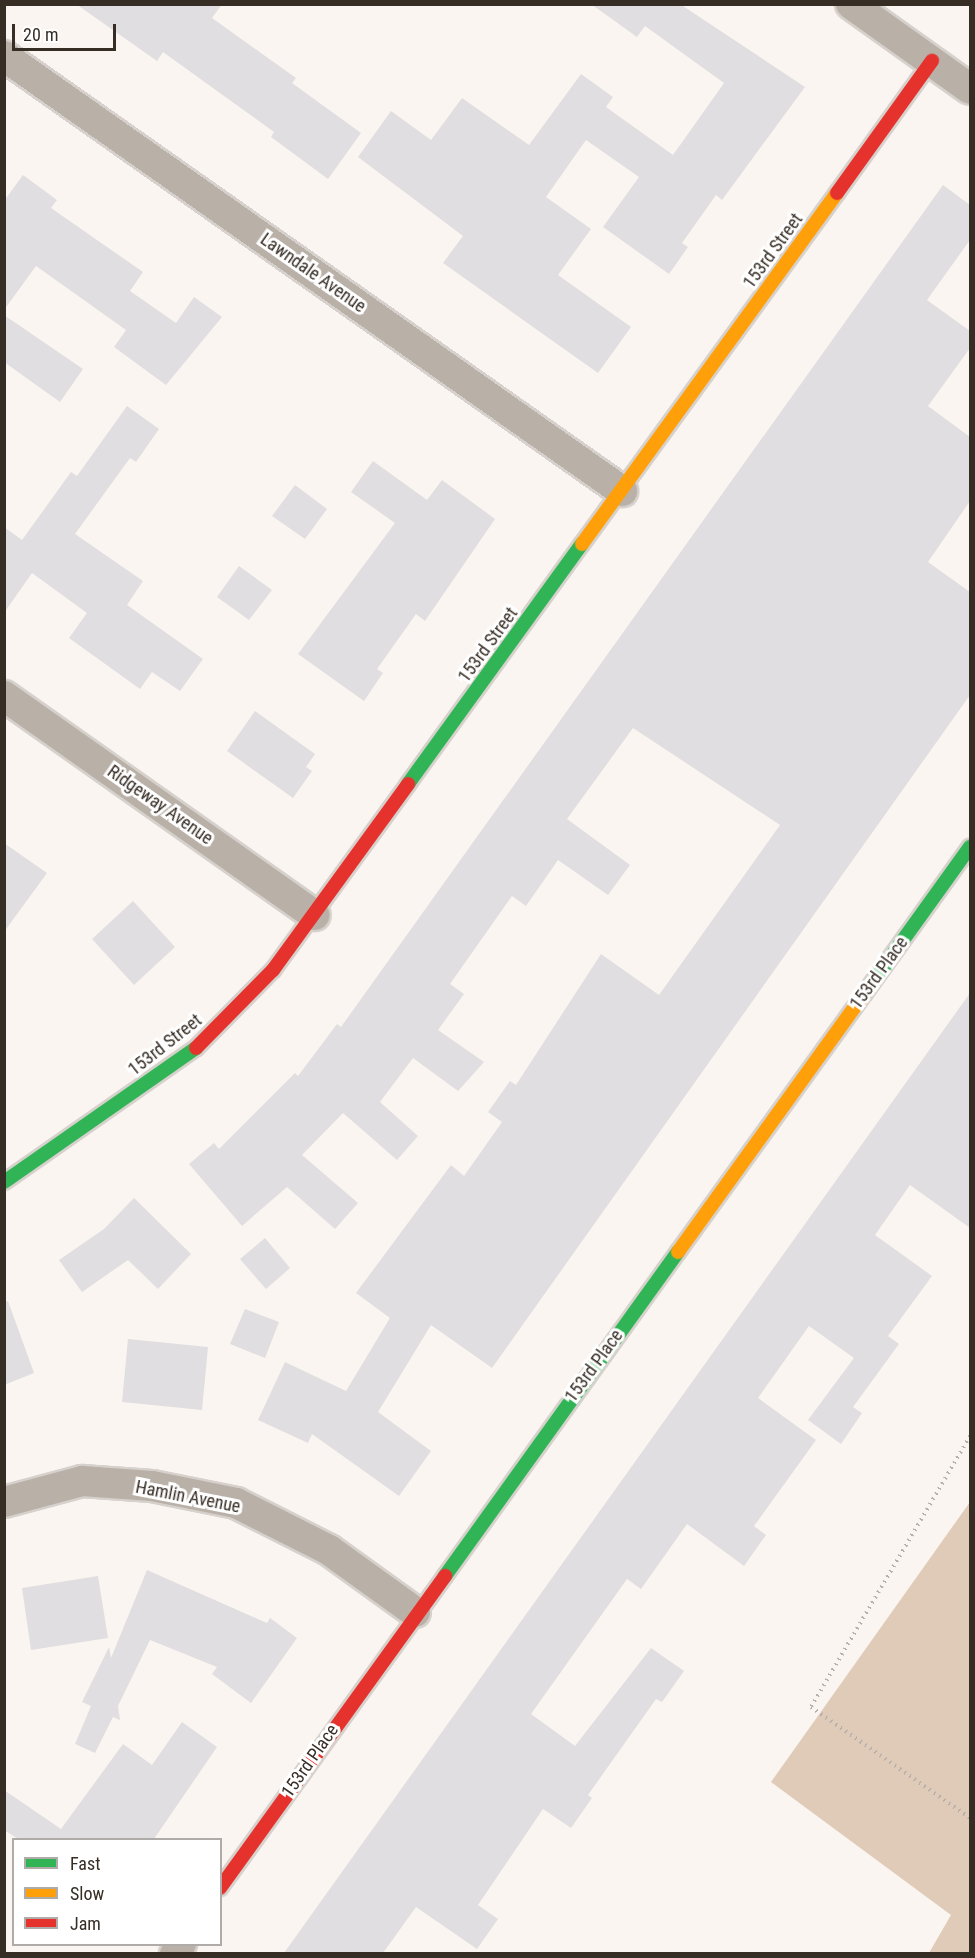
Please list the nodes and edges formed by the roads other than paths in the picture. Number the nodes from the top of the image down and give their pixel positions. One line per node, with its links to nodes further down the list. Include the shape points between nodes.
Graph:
1 (851, 4): 3 (street)
2 (4, 56): 5 (street, Lawndale Avenue)
3 (933, 61): 4 (street); 5 (street, 153rd Street)
4 (970, 89)
5 (622, 491): 8 (street, 153rd Street)
6 (4, 696): 8 (street, Ridgeway Avenue)
7 (970, 847): 11 (street, 153rd Place)
8 (315, 915): 9 (street, 153rd Street, via 273,970 194,1050)
9 (4, 1182)
10 (4, 1502): 11 (street, Hamlin Avenue, via 82,1482 152,1486 236,1503 329,1550)
11 (415, 1612): 12 (street, 153rd Place)
12 (222, 1885)

